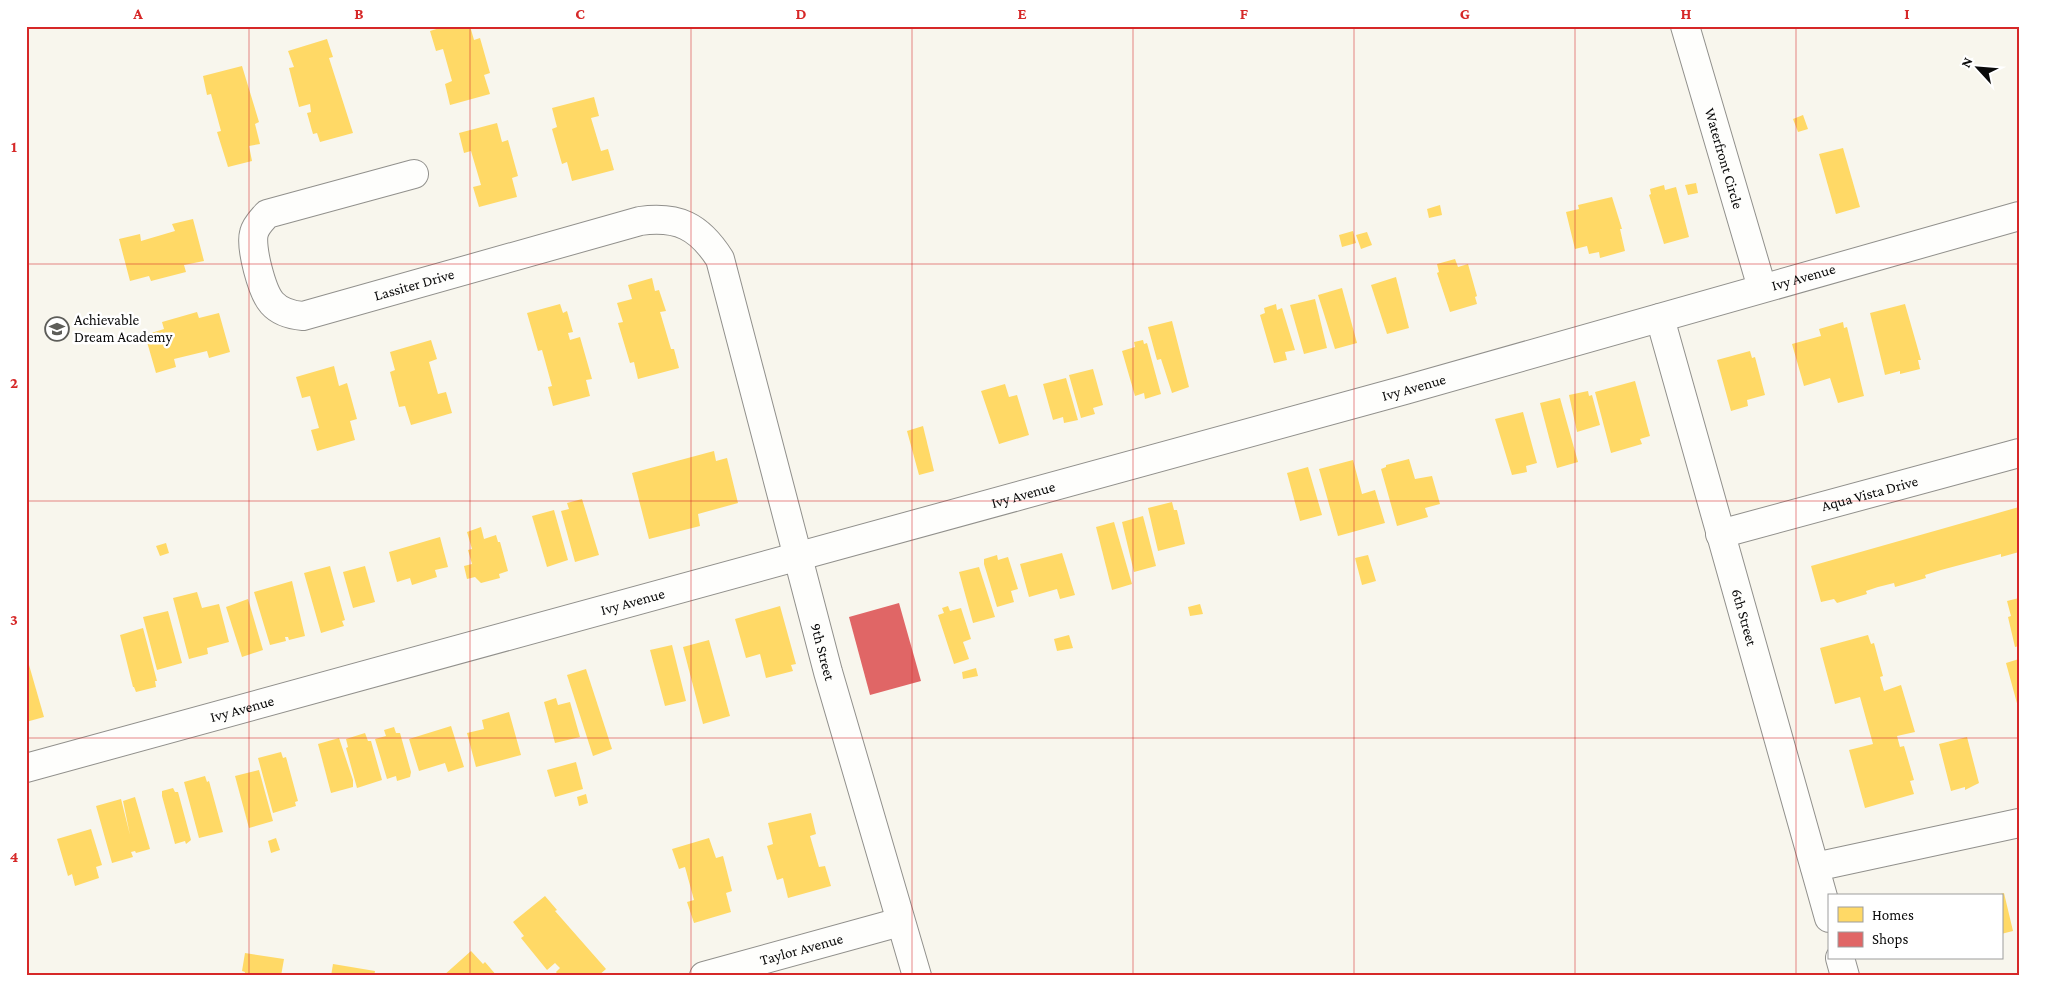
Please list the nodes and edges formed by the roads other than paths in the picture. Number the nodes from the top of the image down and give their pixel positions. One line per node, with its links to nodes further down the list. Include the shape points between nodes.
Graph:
1 (1685, 26): 4 (street, Waterfront Circle)
2 (414, 174): 6 (street, Lassiter Drive, via 268,214 254,232 252,247 271,302 284,312 303,316 660,218 694,229 709,242 720,259)
3 (2019, 216): 4 (street, Ivy Avenue)
4 (1762, 288): 5 (street, Ivy Avenue)
5 (1660, 318): 8 (street, 6th Street); 9 (street, Ivy Avenue)
6 (738, 326): 9 (street, 9th Street)
7 (2019, 453): 8 (street, Aqua Vista Drive)
8 (1720, 534): 12 (street, 6th Street)
9 (797, 556): 10 (street, Ivy Avenue); 14 (street, 9th Street)
10 (26, 768)
11 (2019, 823): 12 (street)
12 (1815, 867): 13 (street, 6th Street)
13 (1828, 914)
14 (900, 922): 16 (street, Taylor Avenue); 17 (street, 9th Street)
15 (1840, 960): 18 (street)
16 (704, 976)
17 (917, 976)
18 (1844, 976)

